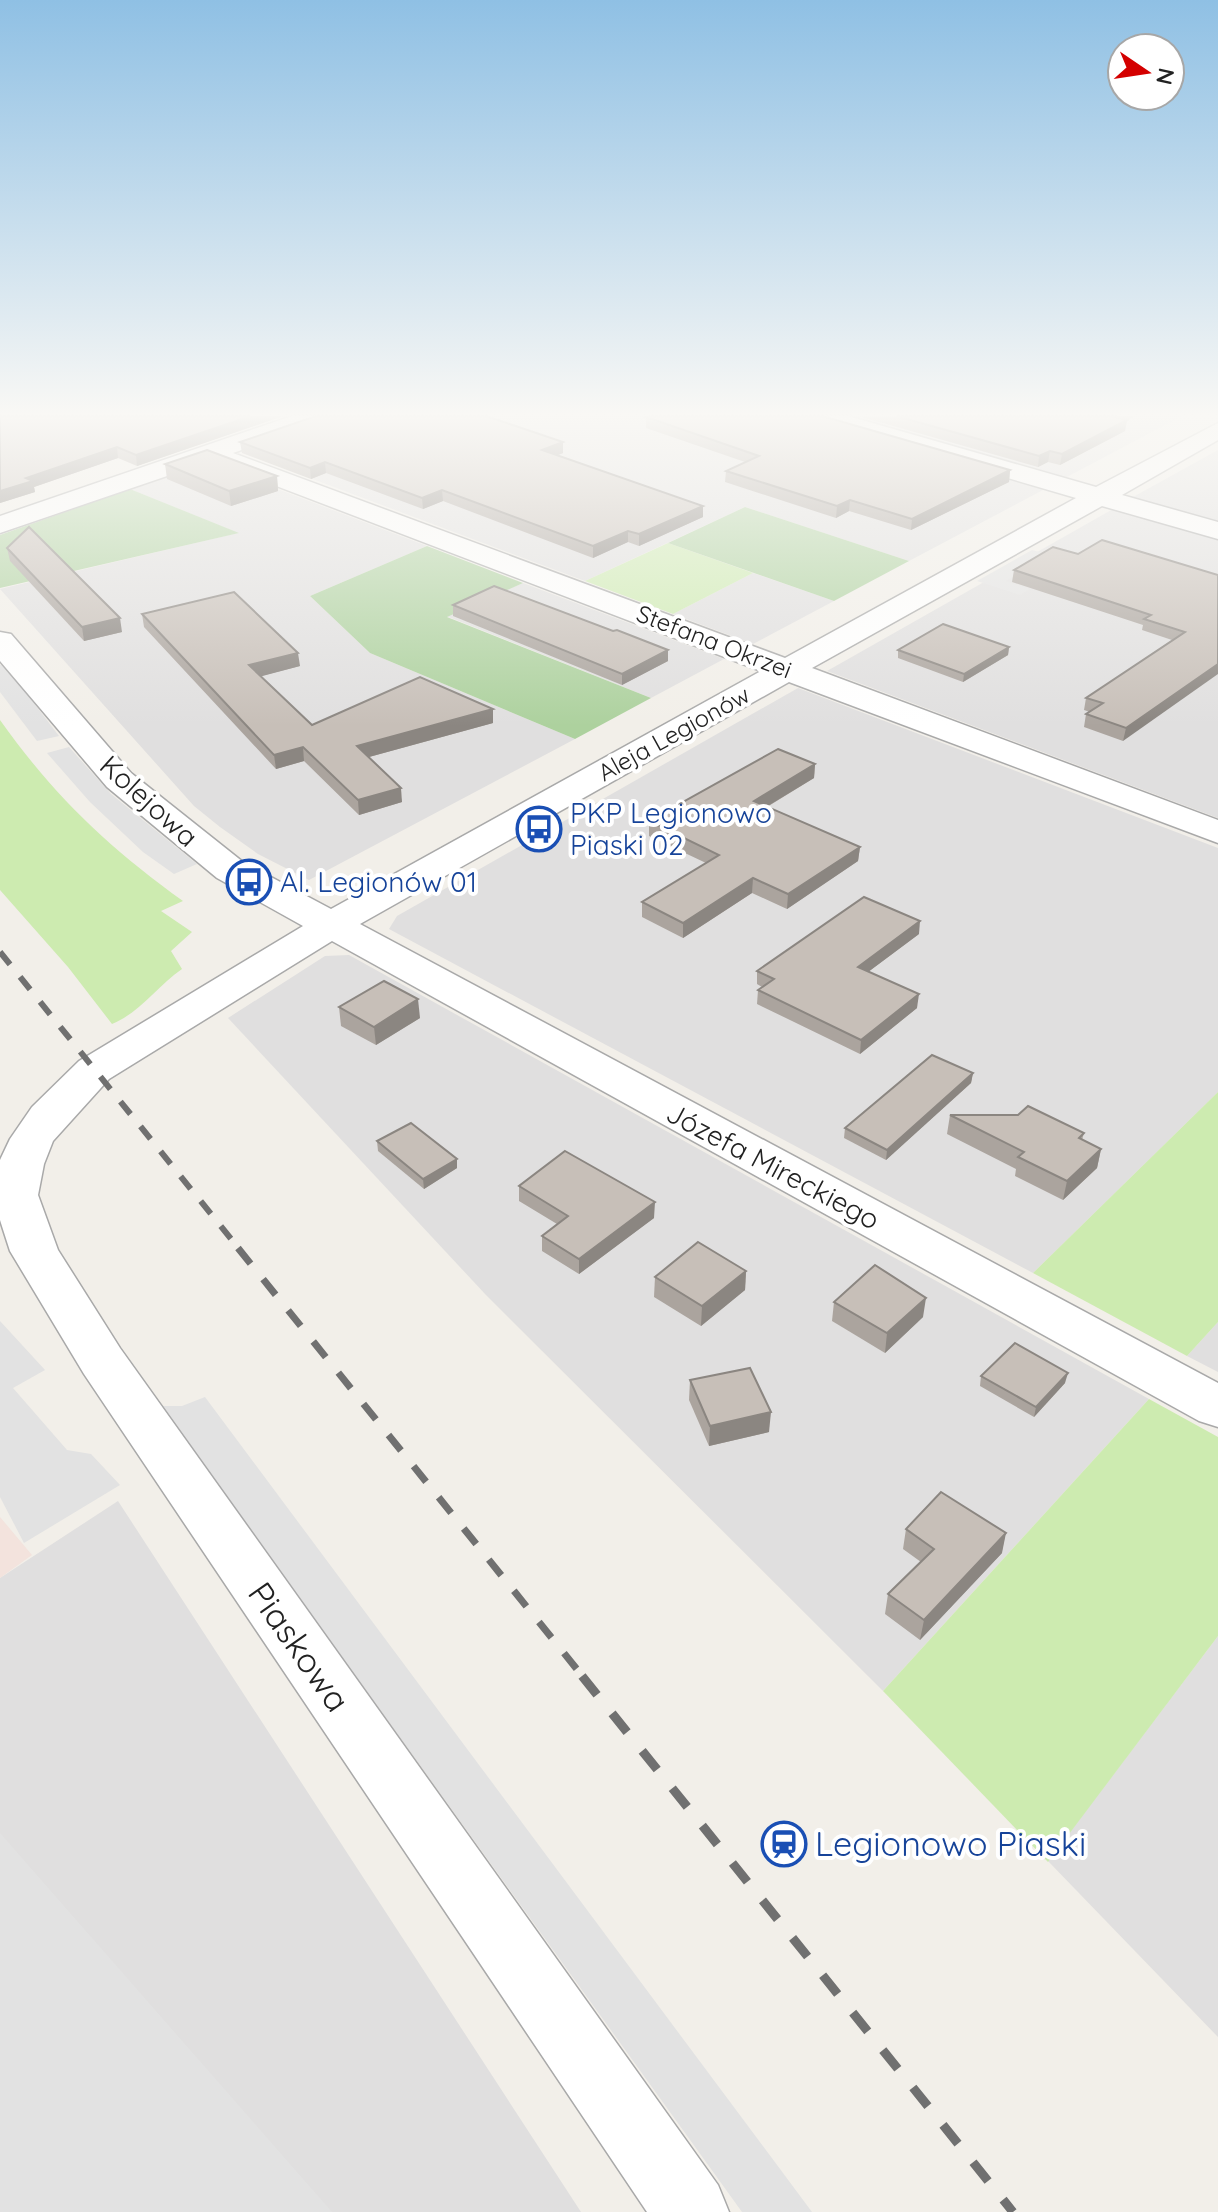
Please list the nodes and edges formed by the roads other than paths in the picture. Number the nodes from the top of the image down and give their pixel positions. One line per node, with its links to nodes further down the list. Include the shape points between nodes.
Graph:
1 (386, 519): 6 (street, Stefana Okrzei)
2 (1059, 519): 6 (street, Aleja Legionów)
3 (1179, 519): 4 (street)
4 (1218, 531)
5 (0, 641): 8 (street, Kolejowa, via 119,780 222,864)
6 (788, 670): 7 (street, Stefana Okrzei); 8 (street, Aleja Legionów)
7 (1218, 832)
8 (328, 926): 9 (street, Aleja Legionów); 11 (street, Józefa Mireckiego)
9 (94, 1070): 10 (street, Piaskowa, via 32,1139)
10 (7, 1192): 12 (street, Piaskowa, via 34,1251 155,1441)
11 (1218, 1407)
12 (691, 2212)

